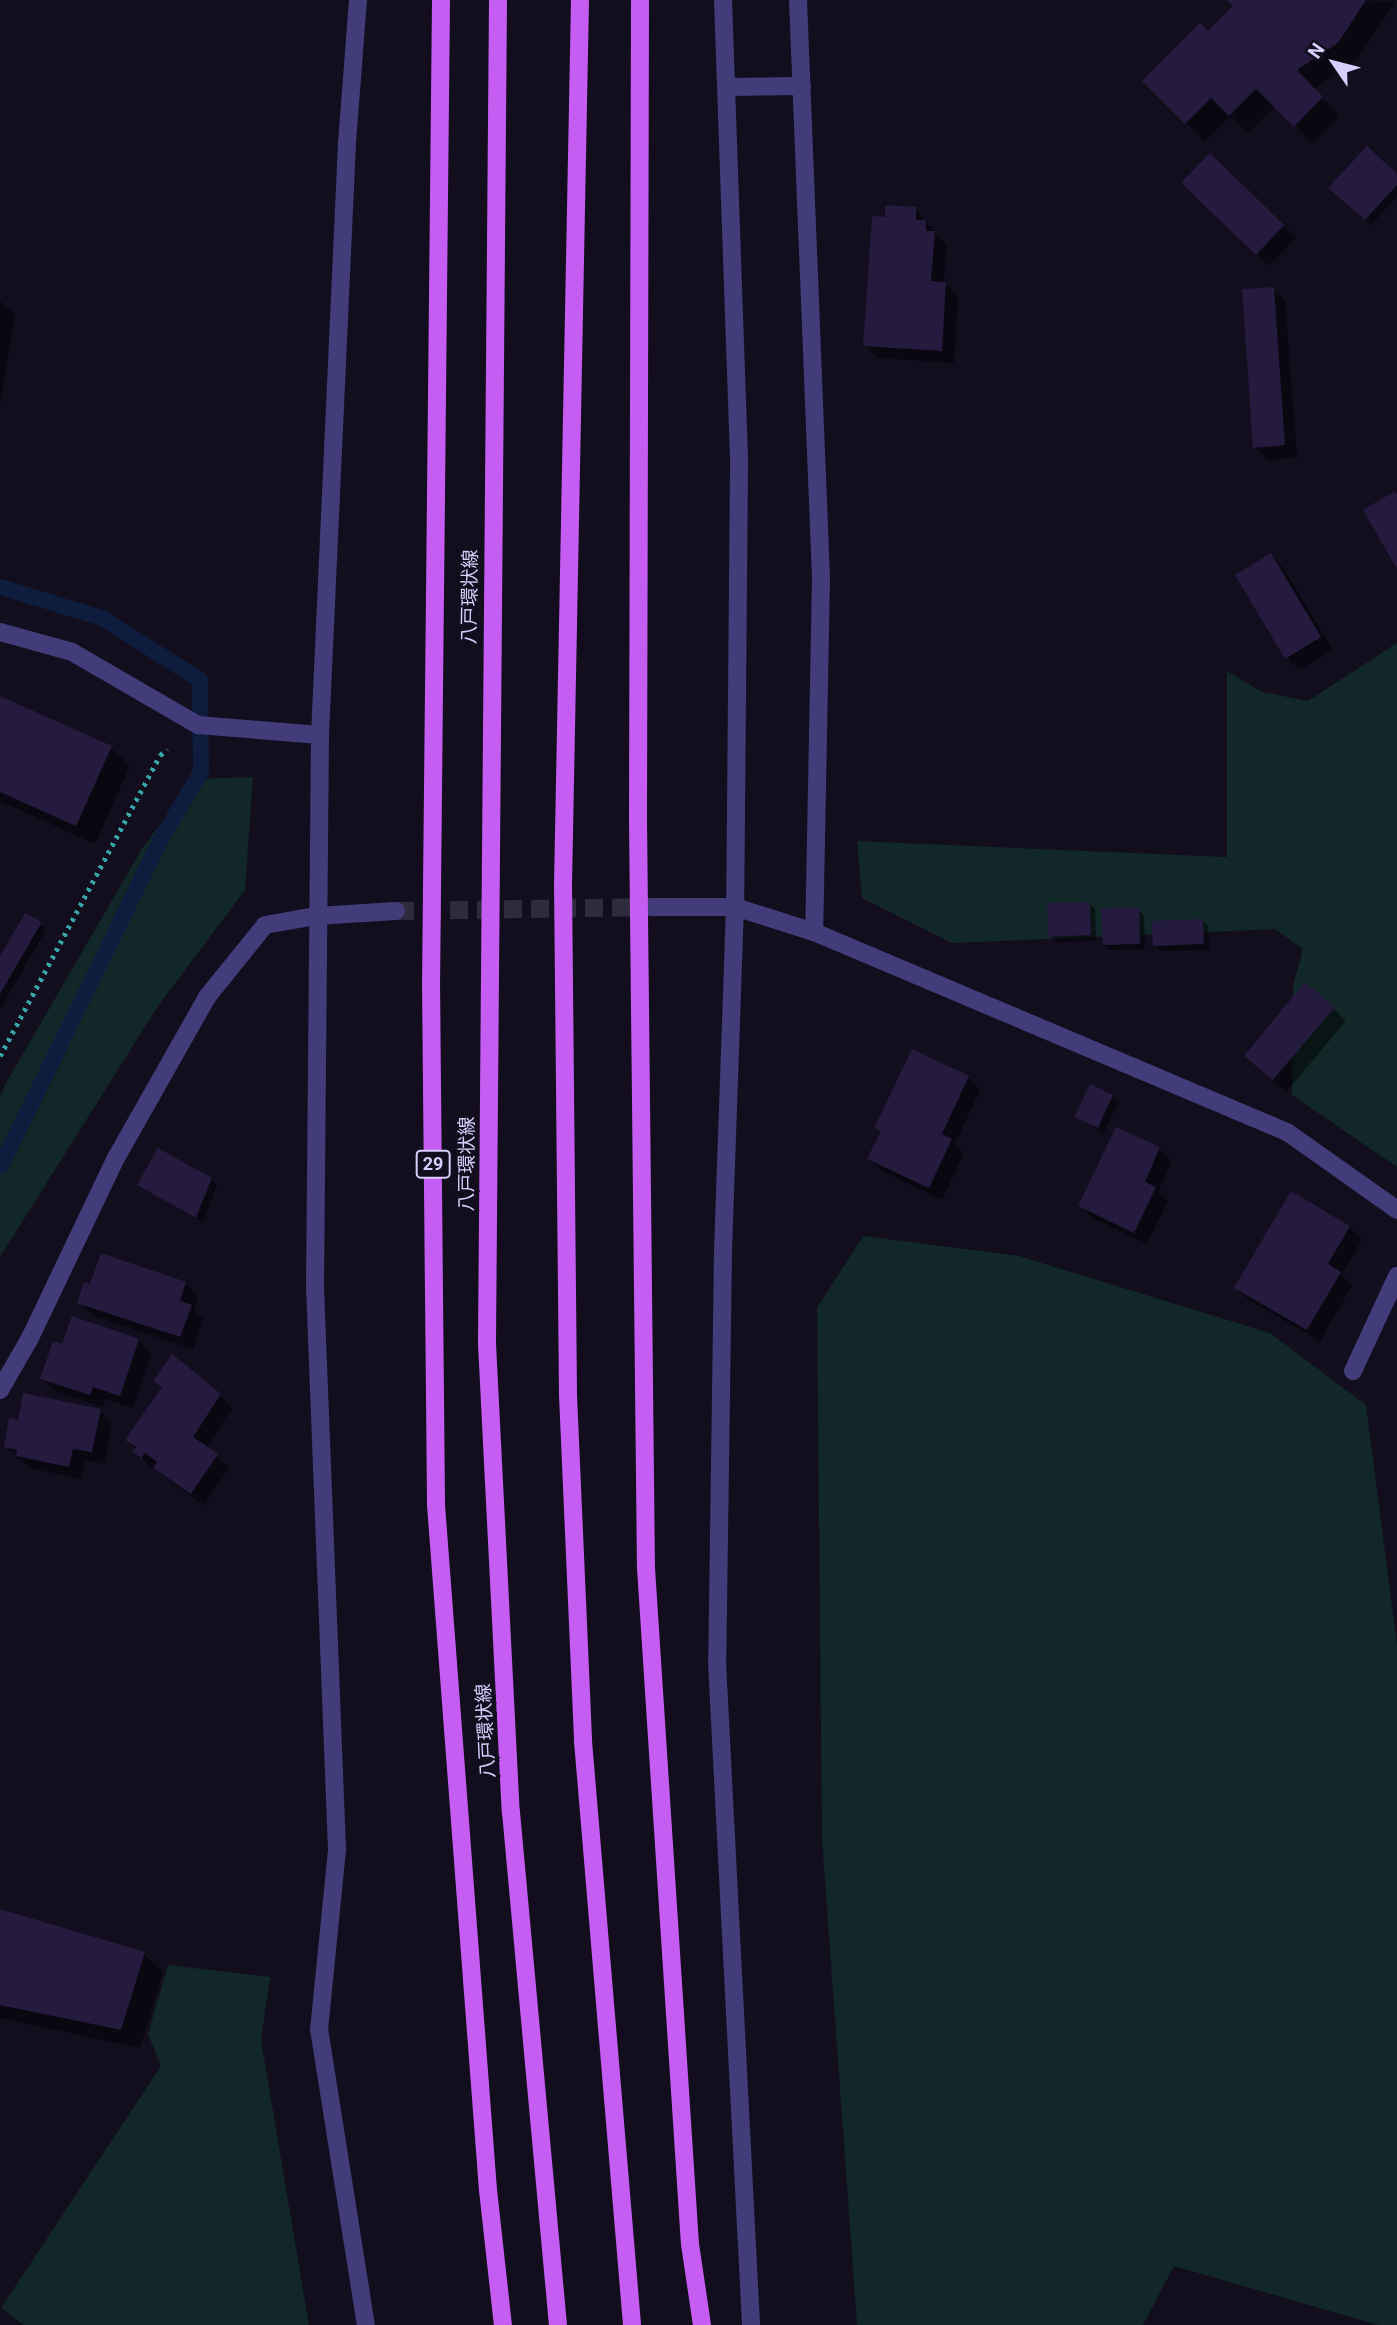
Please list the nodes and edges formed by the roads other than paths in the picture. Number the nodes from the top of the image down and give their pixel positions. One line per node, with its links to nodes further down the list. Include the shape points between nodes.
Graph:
1 (358, 0): 11 (street, via 347,143)
2 (441, 0): 22 (main road, 29, via 431,981 436,1505 488,2190)
3 (498, 0): 23 (main road, 八戸環状線, via 487,1344 511,1811)
4 (580, 0): 24 (main road, via 563,883 568,1395 583,1741)
5 (639, 0): 25 (main road, via 638,820 646,1568 689,2230)
6 (723, 0): 9 (street)
7 (798, 0): 8 (street)
8 (802, 86): 9 (street); 16 (street, via 821,578)
9 (727, 87): 13 (street, via 739,466)
10 (0, 632): 11 (street, via 72,652 198,726)
11 (320, 735): 15 (street)
12 (652, 907): 13 (street)
13 (735, 907): 16 (street); 26 (street, via 723,1263 717,1661)
14 (396, 912): 15 (street)
15 (316, 916): 20 (street, via 265,925 207,997 116,1158 30,1338); 21 (street, via 315,1287 337,1850 319,2029)
16 (814, 932): 17 (street, via 1287,1132)
17 (1397, 1210)
18 (1397, 1276): 19 (street)
19 (1353, 1371)
20 (0, 1390)
21 (366, 2325)
22 (503, 2325)
23 (558, 2325)
24 (632, 2325)
25 (702, 2325)
26 (751, 2325)

